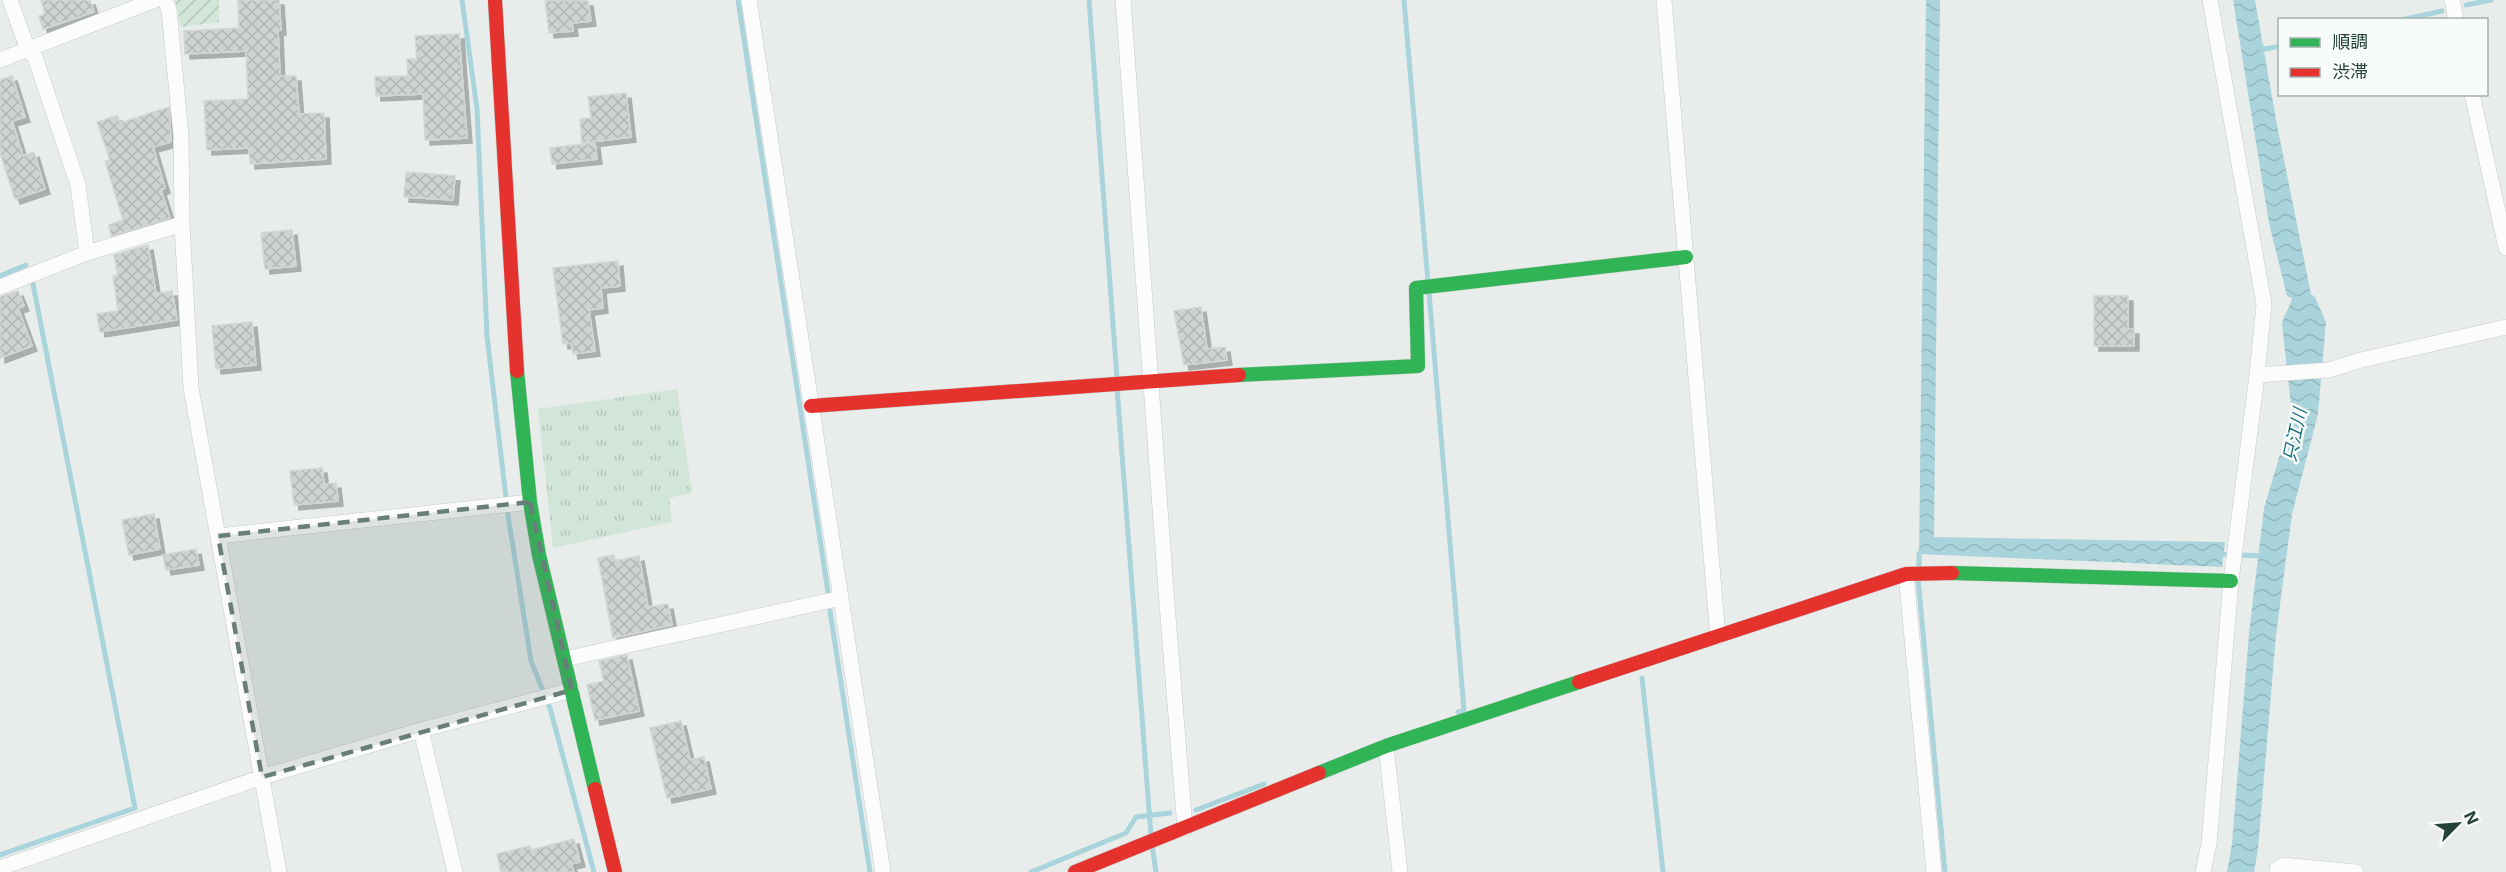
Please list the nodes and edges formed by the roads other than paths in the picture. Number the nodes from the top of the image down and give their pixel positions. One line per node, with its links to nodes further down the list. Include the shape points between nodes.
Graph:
1 (10, 0): 11 (street)
2 (155, 0): 11 (street)
3 (165, 0): 14 (street, via 181,135)
4 (495, 0): 23 (street, via 518,387)
5 (749, 0): 22 (street)
6 (1123, 0): 21 (street)
7 (1664, 0): 17 (street)
8 (2210, 0): 20 (street, via 2264,304)
9 (2452, 0): 10 (street)
10 (2456, 18)
11 (28, 50): 12 (street); 16 (street, via 35,57 78,185)
12 (0, 60)
13 (2472, 96): 15 (street)
14 (182, 224): 16 (street); 24 (street, via 191,388)
15 (2506, 248)
16 (87, 253): 18 (street)
17 (1686, 257): 21 (street, via 1416,288 1418,366); 28 (street)
18 (0, 287)
19 (2506, 327): 20 (street, via 2329,370)
20 (2258, 375): 26 (street)
21 (1151, 380): 22 (street); 34 (street)
22 (811, 406): 27 (street)
23 (530, 502): 24 (street); 29 (street)
24 (218, 536): 33 (street)
25 (1915, 573): 26 (street); 28 (street); 42 (street)
26 (2230, 581): 43 (street, via 2209,844)
27 (841, 598): 29 (street); 39 (street)
28 (1718, 637): 32 (street)
29 (565, 659): 30 (street)
30 (572, 690): 31 (street); 38 (street)
31 (421, 730): 33 (street); 37 (street)
32 (1386, 746): 34 (street); 41 (street)
33 (262, 777): 35 (street); 36 (street)
34 (1185, 828): 40 (street)
35 (0, 868)
36 (279, 872)
37 (455, 872)
38 (615, 872)
39 (883, 872)
40 (1075, 872)
41 (1400, 872)
42 (1934, 872)
43 (2203, 872)
44 (2277, 872): 45 (street, via 2284,865)
45 (2356, 872)

